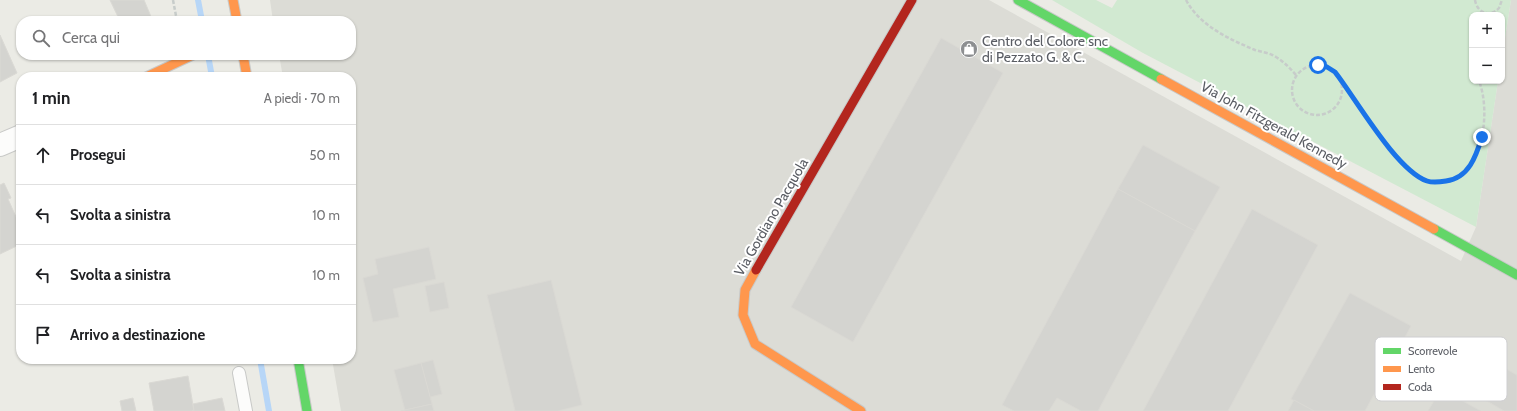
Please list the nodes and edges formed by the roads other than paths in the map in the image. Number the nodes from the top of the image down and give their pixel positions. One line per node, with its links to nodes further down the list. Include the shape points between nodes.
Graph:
1 (233, 0): 4 (street)
2 (912, 0): 16 (street, Via Gordiano Pacquola, via 744,290 743,315 755,344)
3 (1018, 0): 11 (street, Via John Fitzgerald Kennedy)
4 (236, 16)
5 (182, 60): 7 (street)
6 (244, 60): 8 (street)
7 (157, 72)
8 (246, 72)
9 (16, 138): 10 (street)
10 (0, 145)
11 (1517, 274)
12 (299, 364): 15 (street)
13 (240, 373): 14 (lane)
14 (246, 411)
15 (307, 411)
16 (861, 411)

